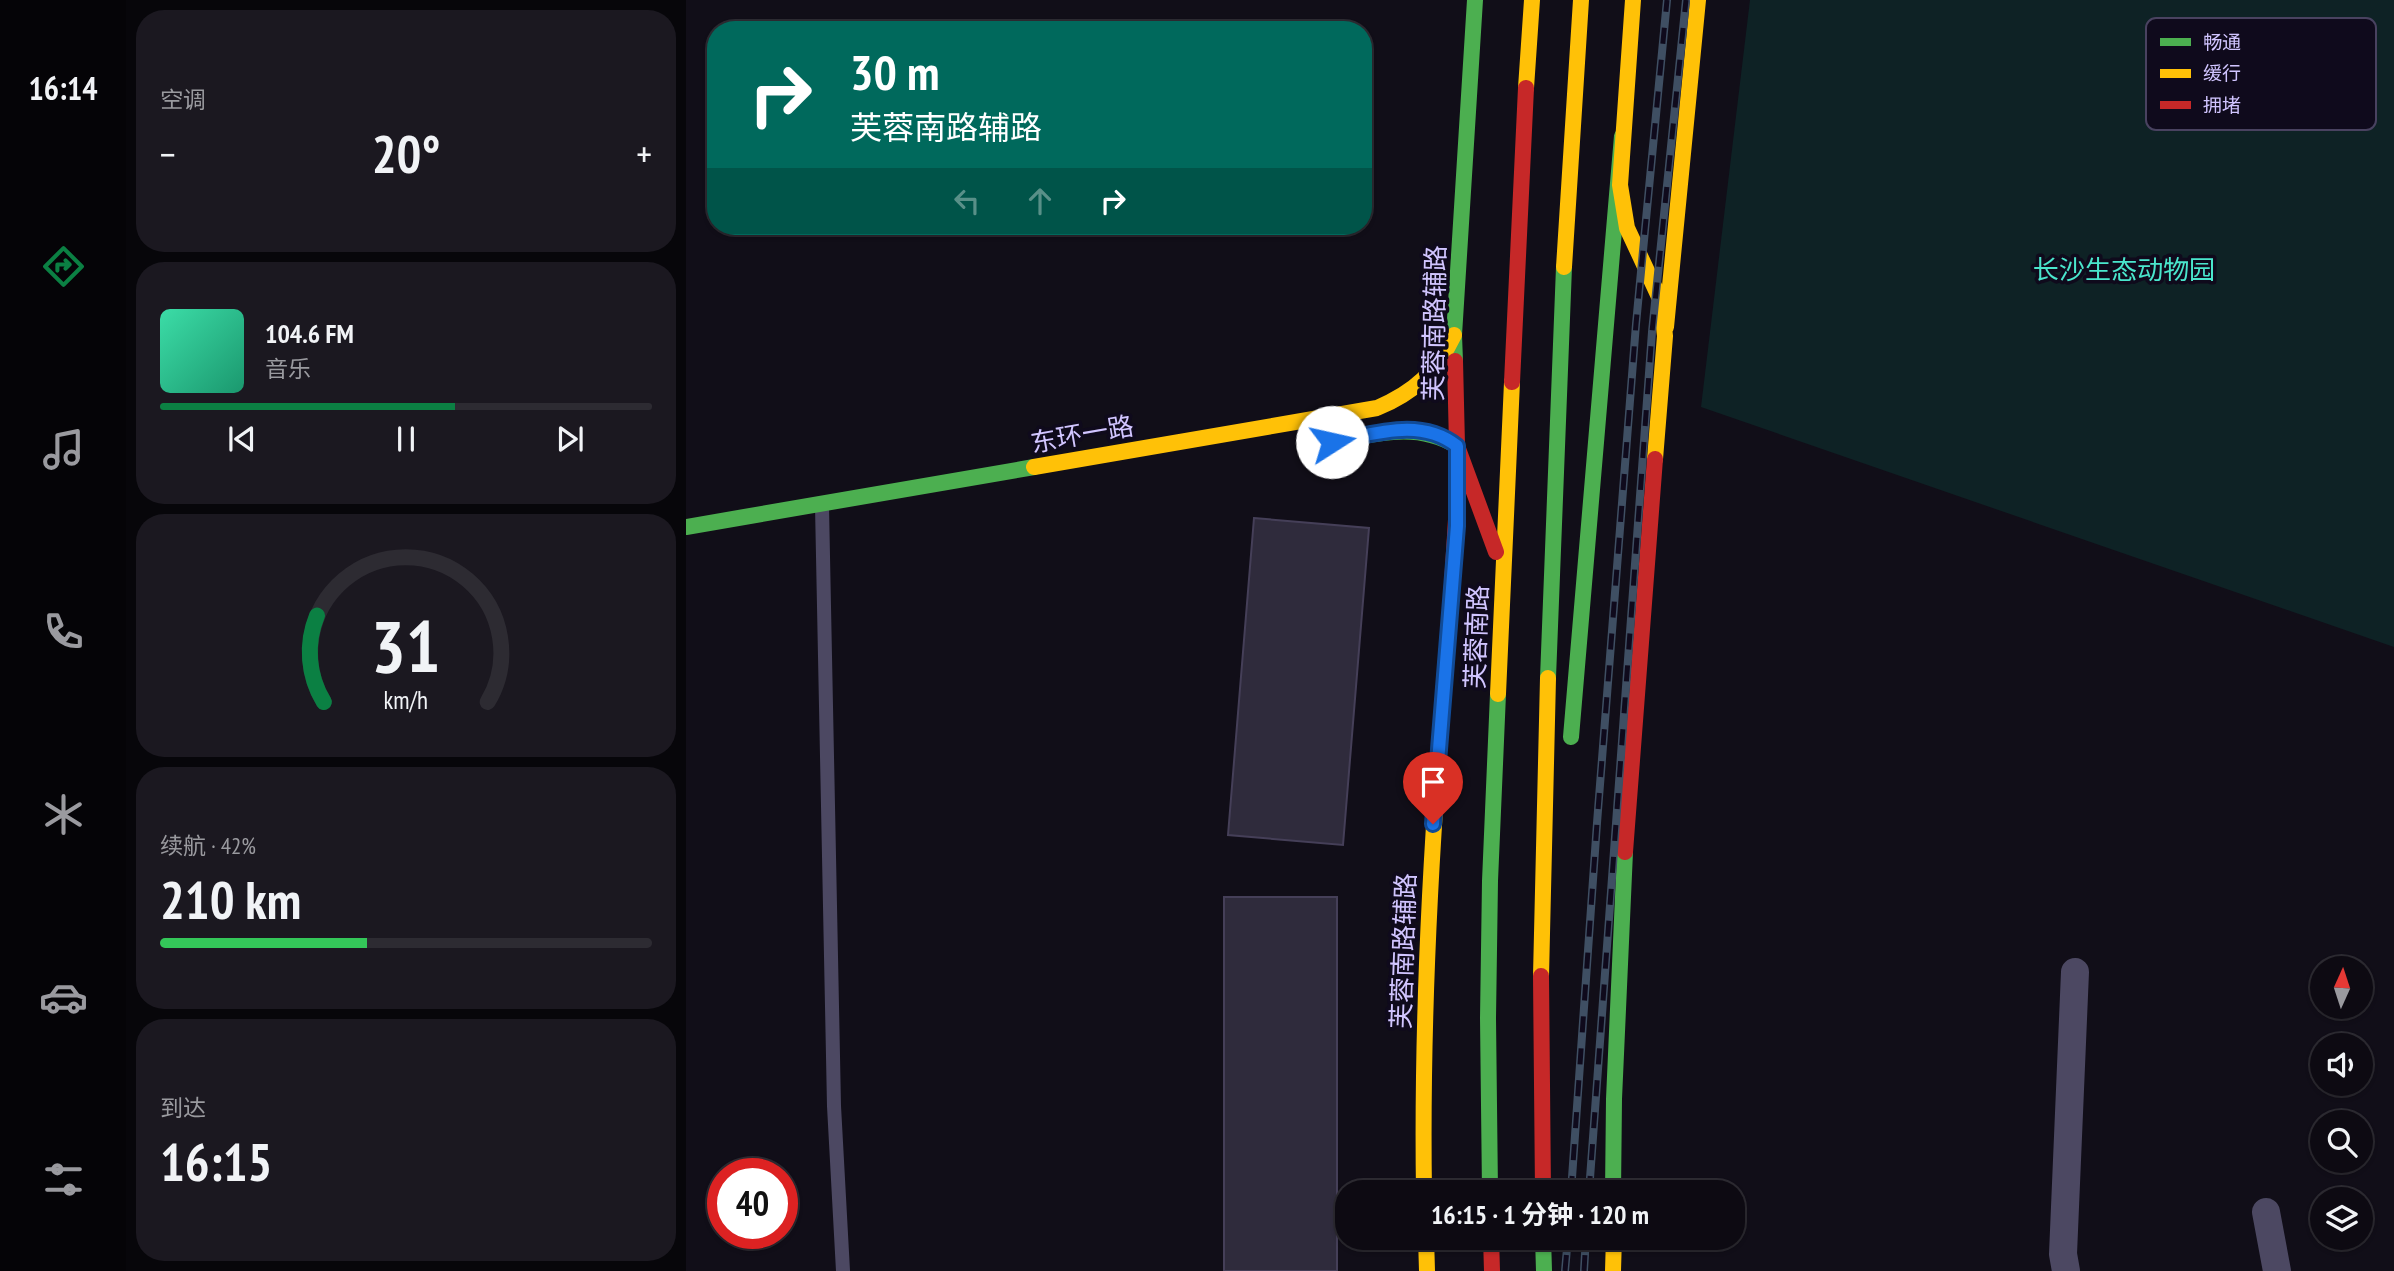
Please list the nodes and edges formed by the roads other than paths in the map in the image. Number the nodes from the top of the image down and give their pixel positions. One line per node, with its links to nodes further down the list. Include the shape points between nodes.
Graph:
1 (1475, 0): 7 (main road, 芙蓉南路辅路)
2 (1532, 0): 13 (main road, 芙蓉南路)
3 (1581, 0): 17 (main road, via 1566,228 1550,618 1541,918)
4 (1633, 0): 6 (main road)
5 (1698, 0): 8 (main road)
6 (1622, 136): 8 (main road, via 1623,209 1635,249 1658,290); 14 (main road)
7 (1454, 335): 10 (main road, 芙蓉南路辅路); 11 (main road, 东环一路, via 1424,382 1377,408)
8 (1665, 336): 21 (main road, via 1624,865)
9 (1317, 444): 10 (main road, via 1421,429)
10 (1457, 446): 13 (main road); 18 (main road, 芙蓉南路辅路, via 1457,526 1429,906)
11 (822, 504): 12 (main road, 东环一路); 27 (lane, via 834,1106)
12 (686, 527)
13 (1503, 571): 19 (main road, 芙蓉南路, via 1490,881)
14 (1569, 753)
15 (1559, 900): 17 (main road)
16 (2076, 972): 32 (street, via 2063,1254)
17 (1542, 1172): 20 (main road)
18 (1424, 1180)
19 (1490, 1180)
20 (1542, 1180)
21 (1613, 1180)
22 (2266, 1212): 33 (street)
23 (1426, 1250): 28 (main road)
24 (1491, 1250): 29 (main road)
25 (1544, 1250): 30 (main road)
26 (1614, 1250): 31 (main road)
27 (843, 1271)
28 (1427, 1271)
29 (1492, 1271)
30 (1544, 1271)
31 (1614, 1271)
32 (2066, 1271)
33 (2277, 1271)

